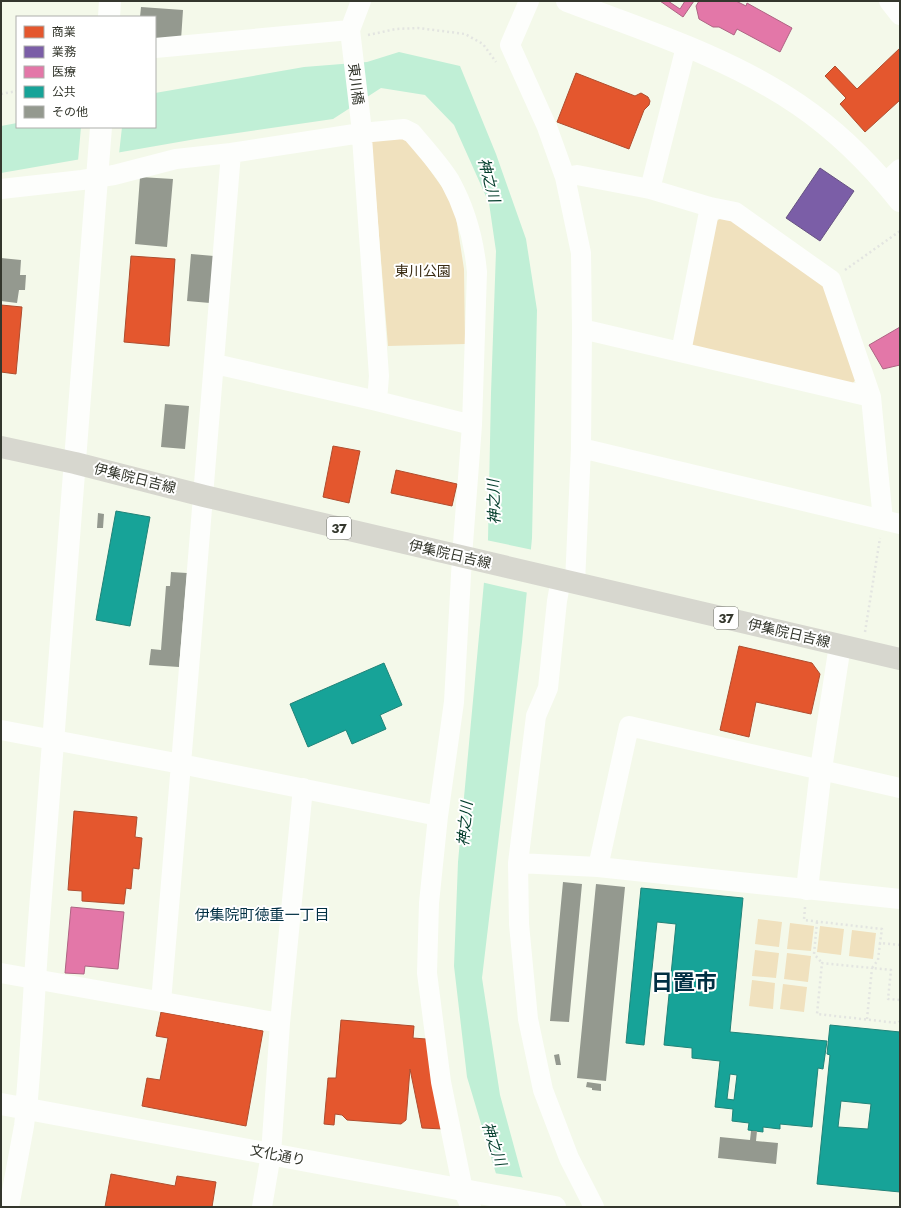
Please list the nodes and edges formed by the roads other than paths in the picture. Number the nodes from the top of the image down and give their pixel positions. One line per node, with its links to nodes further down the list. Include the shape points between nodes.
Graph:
1 (110, 1): 7 (street)
2 (361, 1): 8 (street)
3 (530, 1): 16 (street, via 510,45 547,127)
4 (567, 1): 9 (street)
5 (889, 1): 6 (street)
6 (900, 15)
7 (109, 16)
8 (350, 38): 10 (street); 12 (street, 東川橋)
9 (686, 46): 15 (street, via 755,78 800,105 843,141); 18 (street)
10 (156, 48)
11 (101, 128): 14 (street)
12 (361, 128): 13 (street); 25 (street, 東川橋, via 379,376); 26 (street, via 404,129 412,133 450,180 464,210 477,272)
13 (231, 153): 14 (street); 23 (street)
14 (98, 171): 17 (street); 29 (street)
15 (892, 176): 19 (street)
16 (565, 177): 18 (street, via 577,175); 21 (street, via 581,253)
17 (1, 189)
18 (650, 189): 20 (street)
19 (900, 201)
20 (710, 207): 22 (street); 24 (street, via 735,212 831,280)
21 (582, 329): 22 (street); 28 (street)
22 (681, 352): 24 (street)
23 (215, 364): 25 (street); 30 (street)
24 (871, 397): 31 (street)
25 (377, 401): 26 (street)
26 (472, 425): 32 (street)
27 (1, 447): 29 (main road, 伊集院日吉線 / 37)
28 (581, 448): 31 (street); 33 (street)
29 (75, 464): 30 (main road, 伊集院日吉線 / 37); 37 (street)
30 (204, 496): 32 (main road, 伊集院日吉線 / 37); 38 (street)
31 (892, 522)
32 (468, 558): 33 (main road, 伊集院日吉線 / 37); 42 (street, via 454,702)
33 (562, 580): 34 (main road, 伊集院日吉線 / 37); 43 (street, via 556,601 548,688 536,716)
34 (840, 645): 35 (main road, 伊集院日吉線 / 37); 39 (street)
35 (900, 659)
36 (1, 730): 37 (street)
37 (55, 740): 38 (street); 48 (street)
38 (180, 764): 40 (street); 49 (street)
39 (821, 769): 41 (street); 44 (street, via 629,726); 45 (street)
40 (302, 788): 42 (street); 50 (street)
41 (900, 788)
42 (438, 816): 54 (street, via 429,903 427,973 441,1082)
43 (518, 863): 44 (street); 58 (street, via 519,924 528,1019 543,1090 568,1158)
44 (598, 867): 45 (street)
45 (807, 889): 46 (street)
46 (900, 899)
47 (1, 973): 48 (street)
48 (34, 980): 49 (street); 52 (street)
49 (162, 1002): 50 (street)
50 (280, 1023): 53 (street)
51 (1, 1104): 52 (street, 文化通り)
52 (26, 1109): 53 (street, 文化通り); 55 (street)
53 (272, 1154): 54 (street, 文化通り); 56 (street)
54 (467, 1199): 57 (street, 文化通り, via 489,1195)
55 (9, 1207)
56 (262, 1207)
57 (555, 1207)
58 (594, 1207)

